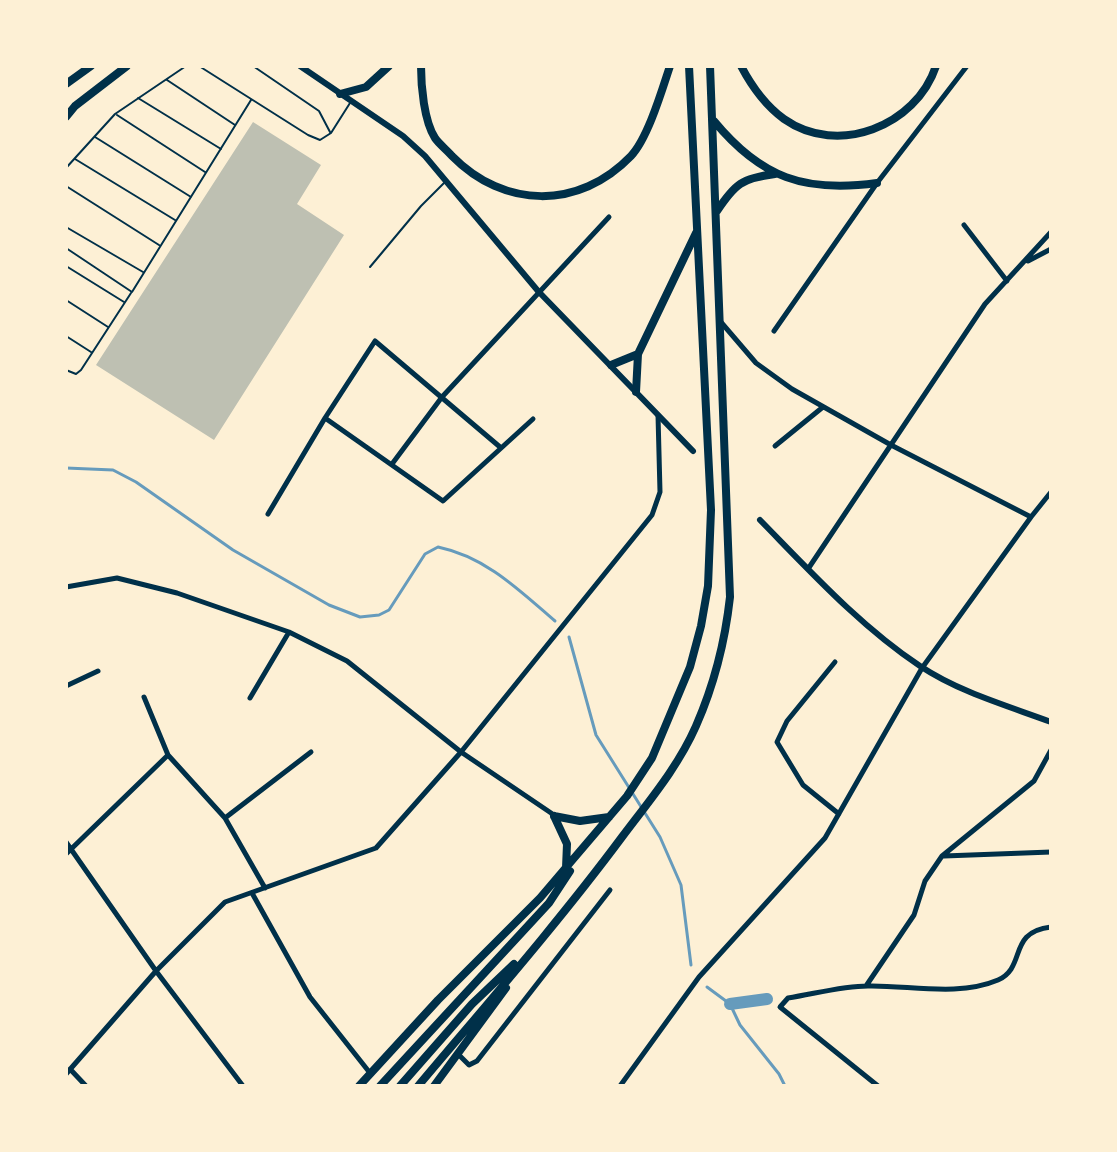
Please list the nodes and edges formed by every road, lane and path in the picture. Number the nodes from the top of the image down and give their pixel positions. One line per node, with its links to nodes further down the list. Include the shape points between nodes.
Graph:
1 (91, 66): 16 (main road)
2 (127, 66): 24 (main road)
3 (186, 66): 17 (lane)
4 (199, 66): 21 (lane)
5 (253, 66): 27 (lane, via 319,111)
6 (300, 66): 19 (street)
7 (389, 66): 19 (main road, via 366,87)
8 (421, 66): 9 (main road, via 434,137 467,171 503,192 553,197 596,185 633,155)
9 (670, 66)
10 (689, 66): 43 (main road)
11 (710, 66): 25 (main road)
12 (741, 66): 13 (main road, via 752,86 784,119 822,135 859,135 894,121 921,97)
13 (936, 66)
14 (967, 66): 35 (street)
15 (66, 72): 16 (lane)
16 (75, 77): 18 (main road)
17 (165, 79): 20 (lane); 26 (lane)
18 (66, 84)
19 (340, 94): 22 (street)
20 (137, 97): 23 (lane); 29 (lane)
21 (251, 100): 26 (lane); 27 (lane, via 320,140)
22 (351, 101): 27 (lane); 34 (street, via 403,136)
23 (115, 114): 28 (lane); 32 (lane)
24 (66, 117)
25 (714, 120): 33 (main road, via 733,144); 38 (main road)
26 (236, 126): 29 (lane)
27 (331, 133)
28 (94, 137): 30 (lane); 37 (lane)
29 (221, 149): 32 (lane)
30 (74, 159): 31 (lane); 40 (lane)
31 (66, 168)
32 (206, 173): 37 (lane)
33 (776, 174): 35 (main road, via 820,187); 38 (main road, via 745,178)
34 (446, 181): 50 (lane); 53 (street)
35 (877, 183): 59 (street)
36 (66, 186): 45 (lane)
37 (191, 197): 40 (lane)
38 (715, 213): 57 (main road)
39 (609, 217): 53 (street)
40 (176, 221): 45 (lane)
41 (964, 225): 52 (street)
42 (66, 227): 51 (lane)
43 (697, 232): 62 (main road); 96 (main road, via 711,510 708,586 690,667 666,728 652,758)
44 (1051, 232): 48 (street)
45 (160, 246): 51 (lane)
46 (66, 248): 54 (lane)
47 (1051, 249): 48 (street)
48 (1024, 263): 52 (street)
49 (66, 266): 56 (lane)
50 (370, 267)
51 (144, 272): 54 (lane)
52 (1007, 281): 71 (street, via 985,304)
53 (538, 291): 63 (street); 66 (street)
54 (132, 292): 56 (lane)
55 (66, 300): 58 (lane)
56 (125, 303): 58 (lane)
57 (718, 319): 67 (street, via 756,363); 109 (main road, via 730,597 713,681 677,764)
58 (108, 327): 61 (lane)
59 (774, 331)
60 (66, 336): 61 (lane)
61 (92, 352): 64 (lane, via 76,374)
62 (638, 354): 63 (main road); 65 (main road)
63 (611, 365): 65 (street)
64 (66, 370)
65 (636, 392): 68 (street)
66 (442, 397): 69 (street, via 375,341); 73 (street); 75 (street)
67 (823, 407): 71 (street); 72 (street)
68 (658, 415): 74 (street); 92 (street, via 660,492 652,515)
69 (325, 418): 75 (street); 77 (street)
70 (533, 419): 73 (street)
71 (891, 445): 78 (street); 80 (street)
72 (775, 446)
73 (500, 447): 75 (street, via 443,501)
74 (693, 451)
75 (392, 464)
76 (1051, 492): 78 (street)
77 (268, 514)
78 (1031, 517): 84 (street)
79 (760, 520): 80 (street)
80 (808, 569): 84 (street)
81 (66, 587): 82 (street, via 117,578)
82 (289, 632): 88 (street); 92 (street, via 347,661)
83 (835, 662): 94 (street, via 777,742 803,785)
84 (922, 668): 89 (street); 94 (street)
85 (98, 671): 86 (street)
86 (66, 686)
87 (144, 697): 93 (street)
88 (250, 698)
89 (1051, 722)
90 (1051, 750): 103 (street, via 1034,781)
91 (311, 752): 97 (street)
92 (461, 752): 95 (street); 105 (street, via 376,848)
93 (168, 755): 97 (street); 100 (street)
94 (839, 814): 122 (street, via 825,838 699,977)
95 (554, 816): 96 (main road, via 580,821); 104 (main road, via 567,844)
96 (610, 817): 99 (main road)
97 (225, 818): 105 (street)
98 (66, 842): 100 (street)
99 (587, 844): 104 (main road); 115 (main road, via 549,903)
100 (72, 849): 102 (street); 110 (street)
101 (1051, 852): 103 (street)
102 (66, 854)
103 (942, 856): 111 (street, via 925,881 914,915)
104 (566, 869): 114 (main road)
105 (265, 888): 107 (street)
106 (610, 890): 112 (street, via 477,1061 469,1065)
107 (252, 893): 110 (street, via 225,902); 114 (street, via 310,997)
108 (1051, 927): 111 (street, via 1028,933 1015,962 999,979 937,989)
109 (538, 942): 112 (main road); 119 (main road, via 472,1004); 120 (main road)
110 (156, 971): 113 (street); 117 (street)
111 (866, 986): 123 (street, via 788,998 780,1007)
112 (459, 1055): 121 (main road)
113 (68, 1072): 116 (street)
114 (370, 1073): 118 (main road)
115 (381, 1085)
116 (86, 1086)
117 (243, 1086)
118 (359, 1086)
119 (400, 1086)
120 (418, 1086)
121 (434, 1086)
122 (620, 1086)
123 (878, 1086)

